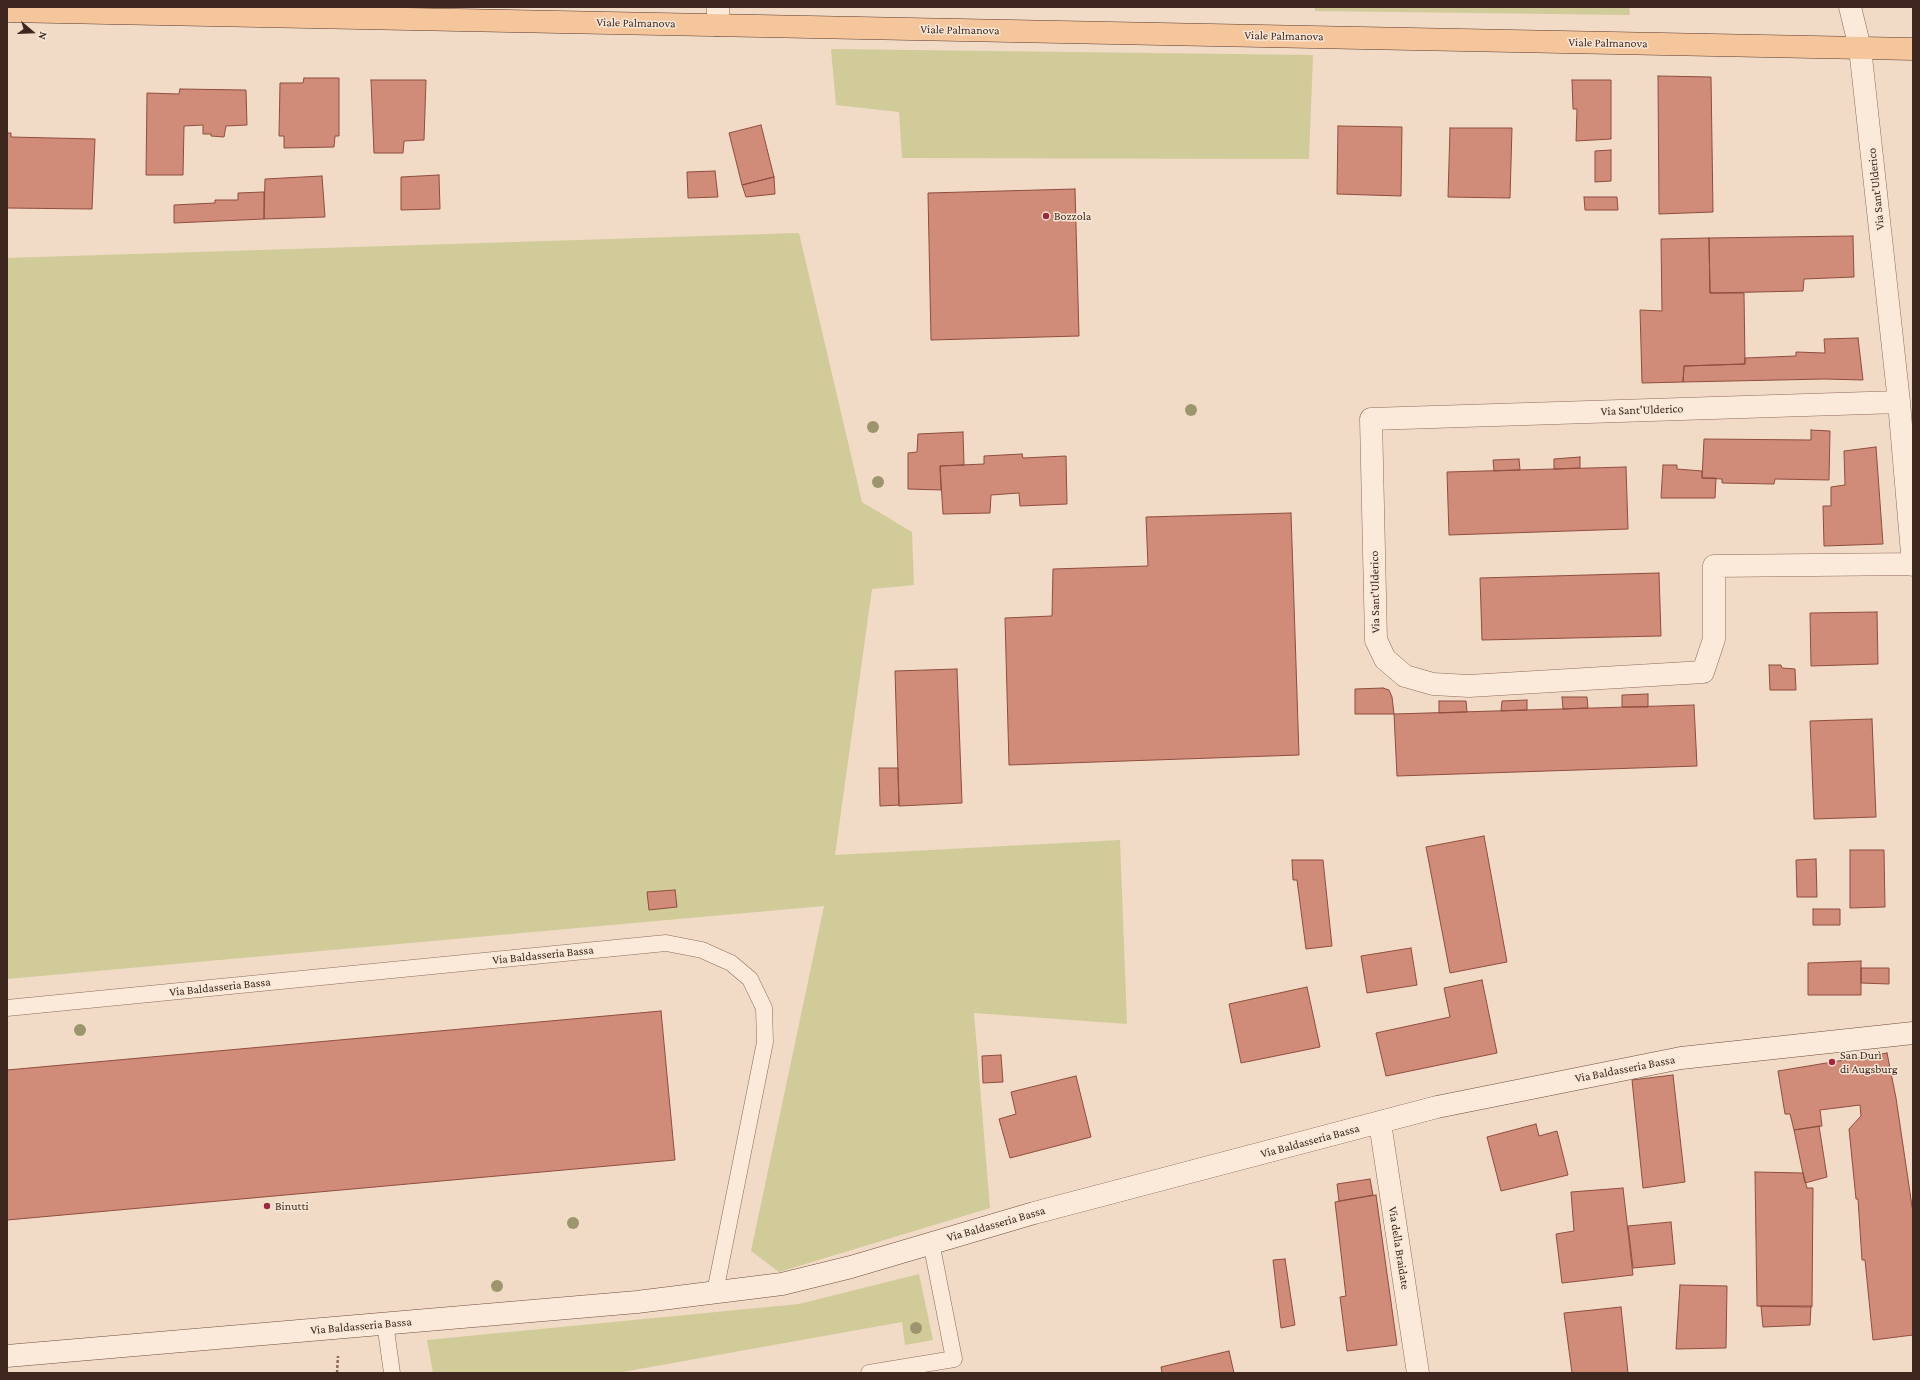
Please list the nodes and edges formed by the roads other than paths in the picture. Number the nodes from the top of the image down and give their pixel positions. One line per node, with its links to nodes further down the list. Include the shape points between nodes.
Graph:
1 (1850, 7): 4 (street, Via Sant'Ulderico)
2 (7, 11): 3 (main road, Viale Palmanova)
3 (718, 16): 4 (main road, Viale Palmanova)
4 (1860, 48): 5 (main road, Viale Palmanova); 6 (street, Via Sant'Ulderico)
5 (1913, 49)
6 (1899, 402): 7 (street, Via Sant'Ulderico); 7 (street, Via Sant'Ulderico, via 1371,419 1376,640 1385,659 1405,676 1433,684 1469,686 1703,672 1714,639 1714,566)
7 (1913, 565)
8 (7, 1008): 12 (lane, Via Baldasseria Bassa, via 666,943 702,950 731,963 750,979 764,1008 765,1042)
9 (1913, 1033): 10 (street, Via Baldasseria Bassa, via 1681,1058)
10 (1380, 1122): 11 (street, Via Baldasseria Bassa); 17 (street, Via della Braidate)
11 (931, 1242): 12 (street, Via Baldasseria Bassa, via 851,1267 782,1284); 16 (lane, via 954,1359)
12 (715, 1292): 13 (street, Via Baldasseria Bassa, via 637,1302)
13 (385, 1323): 14 (street, Via Baldasseria Bassa); 15 (lane)
14 (7, 1356)
15 (392, 1373)
16 (869, 1373)
17 (1418, 1373)

